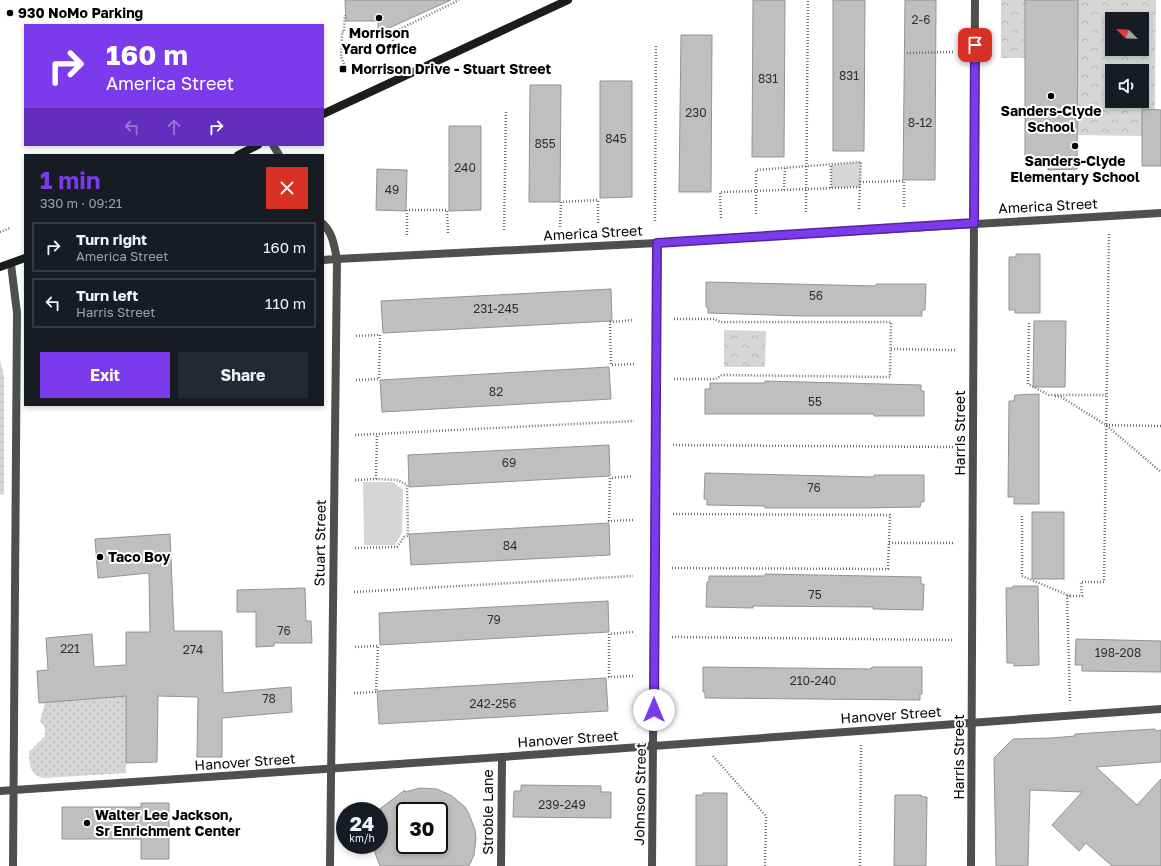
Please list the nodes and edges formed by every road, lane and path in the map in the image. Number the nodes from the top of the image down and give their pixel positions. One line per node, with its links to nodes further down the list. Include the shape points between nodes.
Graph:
1 (459, 0): 6 (path, via 390,34)
2 (568, 0): 12 (main road)
3 (808, 0): 16 (path)
4 (975, 0): 31 (street, Harris Street)
5 (345, 15): 10 (path, via 341,57)
6 (393, 41)
7 (656, 46): 30 (path)
8 (955, 52): 9 (path)
9 (908, 53)
10 (344, 64)
11 (506, 110): 36 (path)
12 (324, 114)
13 (256, 146): 14 (main road)
14 (240, 154)
15 (831, 165): 16 (path); 18 (path, via 861,162); 20 (path)
16 (807, 166): 17 (path); 21 (path)
17 (785, 168): 22 (path); 23 (path, via 756,170)
18 (860, 182): 19 (path); 24 (path, via 904,181)
19 (860, 187): 20 (path); 25 (path)
20 (831, 188): 21 (path)
21 (806, 189): 22 (path); 26 (path)
22 (784, 190): 23 (path)
23 (756, 191): 28 (path); 29 (path, via 720,192)
24 (904, 206)
25 (860, 209)
26 (806, 212)
27 (1161, 213): 31 (street, America Street)
28 (756, 216)
29 (721, 218)
30 (655, 221)
31 (974, 223): 41 (street, America Street); 87 (street, Harris Street)
32 (324, 225): 43 (street, Stuart Street, via 333,241)
33 (598, 225): 34 (path, via 598,200 561,202)
34 (560, 227)
35 (10, 228): 37 (path)
36 (504, 230)
37 (0, 232)
38 (448, 233): 40 (path, via 447,210 407,210)
39 (1108, 233): 57 (path)
40 (407, 235)
41 (657, 243): 43 (street, America Street); 89 (street, Johnson Street)
42 (24, 258): 45 (main road)
43 (337, 259): 44 (street, America Street); 92 (street, Stuart Street)
44 (324, 260)
45 (11, 264): 46 (main road); 93 (street, via 17,314)
46 (0, 267)
47 (674, 319): 51 (path, via 715,319 720,322 891,322)
48 (634, 320): 53 (path, via 610,322 610,365)
49 (1029, 323): 56 (path, via 1028,384)
50 (356, 336): 55 (path, via 380,335 379,379)
51 (890, 349): 52 (path); 54 (path, via 890,377 722,375 716,378)
52 (956, 350)
53 (634, 364)
54 (674, 379)
55 (356, 380)
56 (1049, 395): 57 (path); 59 (path, via 1062,397)
57 (1106, 395): 59 (path)
58 (634, 421): 61 (path)
59 (1106, 425): 60 (path); 65 (path); 78 (path, via 1104,582 1081,582 1082,596)
60 (1161, 426)
61 (377, 434): 62 (path); 67 (path)
62 (355, 435)
63 (673, 445): 64 (path)
64 (955, 447)
65 (1161, 472)
66 (634, 476): 71 (path, via 610,478 609,521)
67 (376, 479): 68 (path); 74 (path, via 398,480 407,485 408,536 404,536 397,547)
68 (355, 480)
69 (673, 514): 72 (path, via 890,515)
70 (1022, 516): 78 (path, via 1022,576)
71 (633, 520)
72 (888, 543): 73 (path); 75 (path, via 888,569)
73 (955, 543)
74 (355, 548)
75 (672, 568)
76 (633, 576): 77 (path)
77 (354, 592)
78 (1072, 596): 85 (path, via 1067,596)
79 (633, 632): 83 (path, via 609,634 609,677)
80 (672, 637): 81 (path)
81 (954, 640)
82 (354, 647): 84 (path, via 378,646 376,692)
83 (633, 676)
84 (354, 693)
85 (1070, 701)
86 (1161, 709): 87 (street, Hanover Street)
87 (972, 722): 89 (street, Hanover Street); 101 (street, Harris Street)
88 (861, 744): 100 (path)
89 (654, 746): 91 (street, Hanover Street); 98 (street, Johnson Street)
90 (713, 756): 99 (path, via 766,816)
91 (502, 757): 92 (street, Hanover Street); 97 (street, Stroble Lane)
92 (331, 769): 93 (street, Hanover Street); 96 (street, Stuart Street)
93 (14, 790): 94 (street, Hanover Street); 95 (street)
94 (0, 791)
95 (13, 866)
96 (330, 866)
97 (501, 866)
98 (652, 866)
99 (765, 866)
100 (860, 866)
101 (971, 866)

